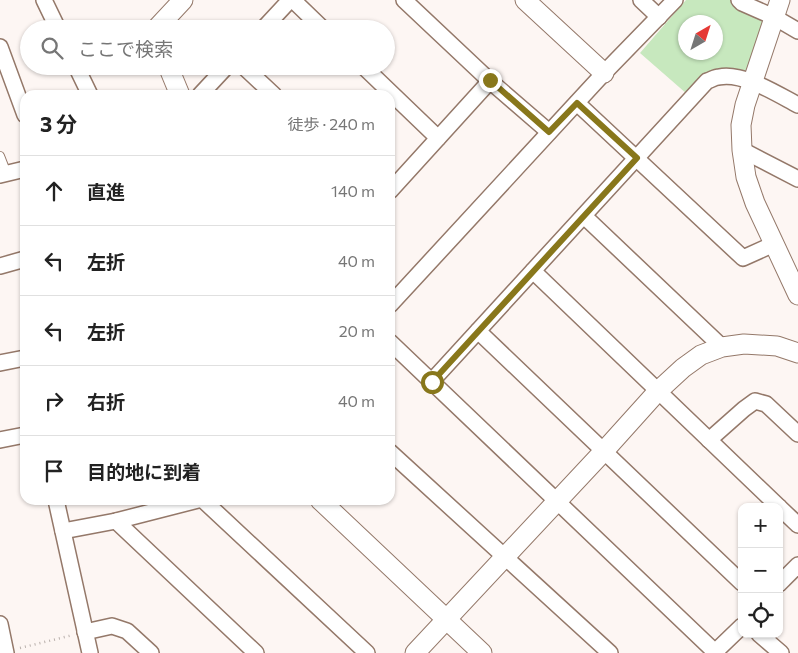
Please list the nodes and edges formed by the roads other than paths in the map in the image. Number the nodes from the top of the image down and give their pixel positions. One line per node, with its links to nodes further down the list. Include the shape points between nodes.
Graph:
1 (44, 0): 11 (street)
2 (183, 0): 12 (street)
3 (291, 0): 13 (street); 14 (street)
4 (404, 0): 23 (street)
5 (526, 0): 17 (street)
6 (641, 0): 10 (street)
7 (675, 0): 10 (street)
8 (739, 0): 9 (street)
9 (777, 8): 15 (street); 24 (street)
10 (659, 17): 17 (street)
11 (54, 20)
12 (164, 20)
13 (272, 20)
14 (313, 20)
15 (798, 31)
16 (0, 47): 31 (street)
17 (604, 73): 32 (street)
18 (80, 75): 25 (street)
19 (172, 75): 26 (street)
20 (219, 75): 27 (street)
21 (253, 75): 28 (street)
22 (372, 75): 29 (street)
23 (490, 80): 34 (street); 35 (street)
24 (753, 82): 33 (street); 36 (street, via 741,125); 38 (street, via 731,77 707,81)
25 (88, 90)
26 (178, 90)
27 (205, 90)
28 (269, 90)
29 (388, 90)
30 (395, 97): 35 (street)
31 (20, 101)
32 (577, 103): 34 (street); 38 (street)
33 (798, 105)
34 (549, 132): 49 (street)
35 (438, 138): 42 (street)
36 (742, 150): 41 (street); 44 (street, via 746,177)
37 (0, 156): 40 (lane)
38 (637, 158): 43 (street); 44 (street, via 743,258)
39 (20, 170): 40 (street)
40 (3, 174)
41 (798, 179)
42 (395, 185)
43 (584, 216): 47 (street); 52 (street)
44 (774, 244): 48 (street)
45 (20, 260): 46 (street)
46 (0, 266)
47 (533, 271): 50 (street); 57 (street)
48 (798, 295)
49 (395, 300)
50 (478, 331): 56 (street); 62 (street)
51 (395, 347): 56 (street)
52 (722, 347): 53 (street, via 744,344 777,346); 57 (street, via 701,355)
53 (798, 353)
54 (20, 359): 55 (street)
55 (0, 363)
56 (432, 382): 64 (street)
57 (658, 391): 61 (street); 62 (street)
58 (798, 434): 61 (street, via 766,404 755,401)
59 (20, 435): 60 (street)
60 (0, 440)
61 (709, 440): 65 (street)
62 (604, 451): 64 (street); 76 (street)
63 (395, 457): 74 (street)
64 (556, 501): 74 (street); 91 (street)
65 (775, 503)
66 (57, 505): 73 (street)
67 (178, 505): 71 (street)
68 (208, 505): 87 (street)
69 (325, 505): 78 (street)
70 (783, 511): 72 (street)
71 (116, 521): 73 (street); 86 (street)
72 (798, 525)
73 (63, 532): 81 (street)
74 (505, 557): 78 (street); 90 (street)
75 (798, 565): 77 (street)
76 (738, 579)
77 (783, 580)
78 (446, 620): 88 (street); 89 (street)
79 (0, 624): 83 (street)
80 (738, 630): 91 (street)
81 (85, 632): 84 (street); 85 (street, via 112,626 127,631)
82 (764, 638): 92 (street)
83 (5, 652)
84 (90, 653)
85 (151, 653)
86 (256, 653)
87 (367, 653)
88 (415, 653)
89 (482, 653)
90 (610, 653)
91 (714, 653)
92 (781, 653)

